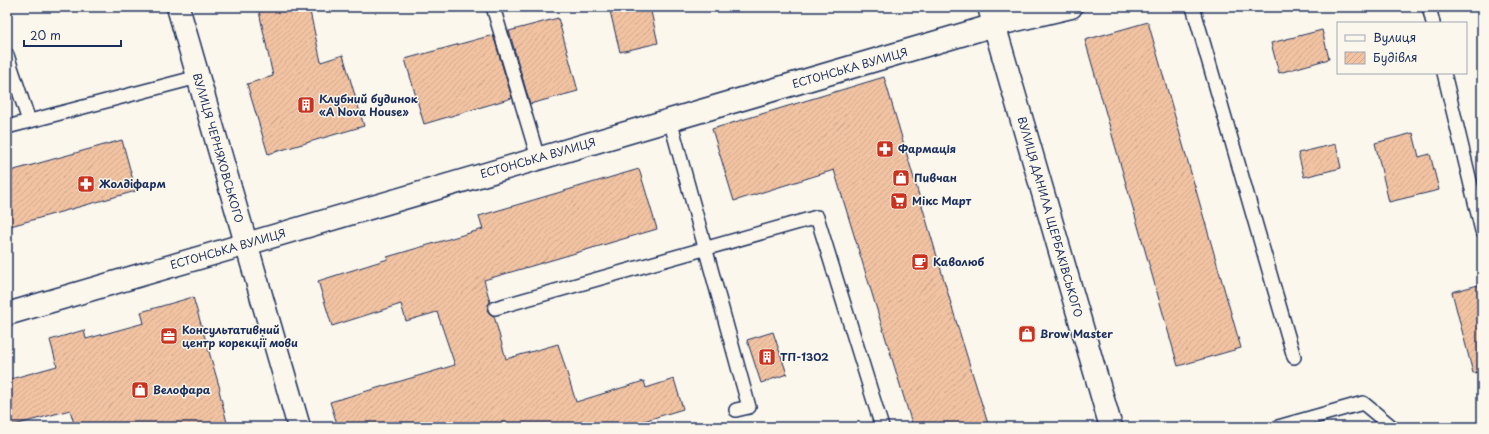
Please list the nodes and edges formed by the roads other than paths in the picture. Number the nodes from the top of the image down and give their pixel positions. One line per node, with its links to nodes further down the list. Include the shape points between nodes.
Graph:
1 (178, 7): 10 (street, ВУЛИЦЯ ЧЕРНЯХОВСЬКОГО)
2 (493, 7): 14 (lane)
3 (1071, 7): 6 (street, ЕСТОНСЬКА ВУЛИЦЯ)
4 (1192, 7): 20 (lane)
5 (1429, 7): 7 (lane)
6 (992, 16): 11 (street, ЕСТОНСЬКА ВУЛИЦЯ); 24 (street, ВУЛИЦЯ ДАНИЛА ЩЕРБАКІВСЬКОГО)
7 (1433, 22)
8 (7, 55): 12 (lane)
9 (1444, 74): 15 (lane)
10 (198, 77): 12 (lane); 16 (street, ВУЛИЦЯ ЧЕРНЯХОВСЬКОГО)
11 (670, 120): 14 (street, ЕСТОНСЬКА ВУЛИЦЯ); 17 (lane)
12 (29, 121): 13 (lane)
13 (7, 127)
14 (538, 158): 16 (street, ЕСТОНСЬКА ВУЛИЦЯ)
15 (1482, 231)
16 (246, 244): 19 (street, ЕСТОНСЬКА ВУЛИЦЯ); 22 (street, ВУЛИЦЯ ЧЕРНЯХОВСЬКОГО)
17 (706, 249): 18 (lane); 21 (lane, via 748,407); 23 (lane, via 817,217)
18 (495, 308)
19 (7, 314)
20 (1294, 357)
21 (736, 410)
22 (299, 427)
23 (882, 427)
24 (1111, 427)
25 (1278, 427): 26 (lane, via 1363,404)
26 (1392, 427)

